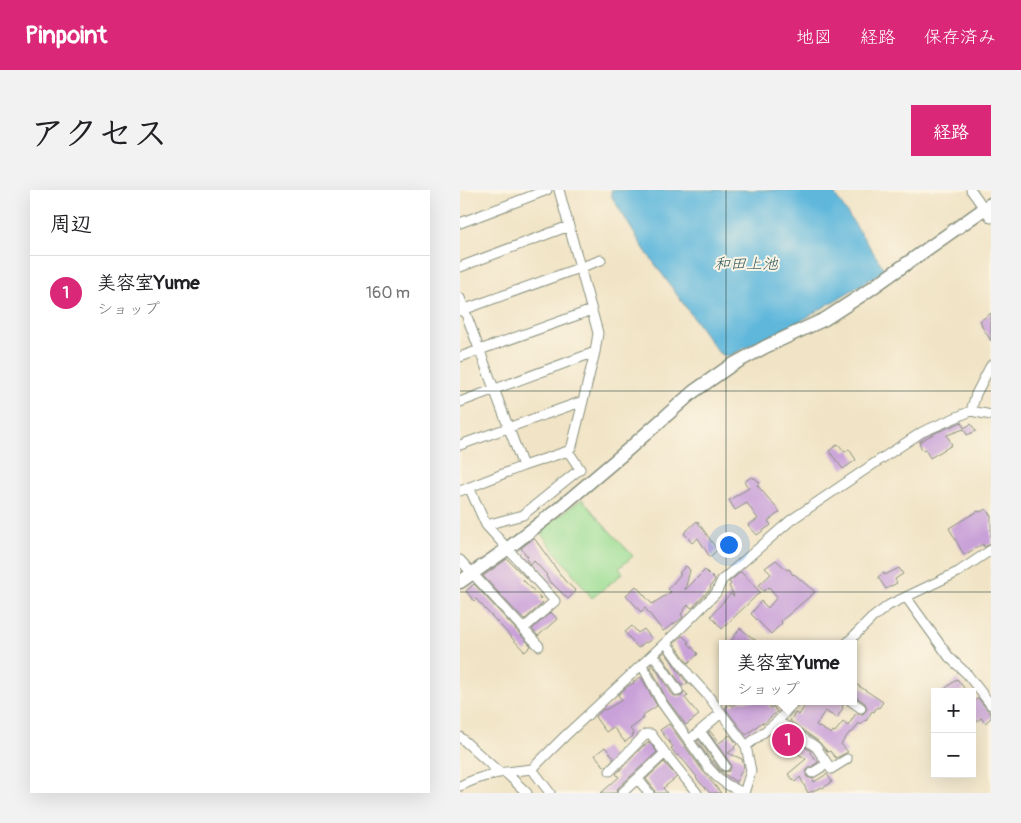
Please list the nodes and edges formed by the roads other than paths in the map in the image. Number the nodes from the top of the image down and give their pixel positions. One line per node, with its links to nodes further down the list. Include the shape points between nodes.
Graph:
1 (547, 190): 5 (street)
2 (559, 190): 6 (street)
3 (970, 190): 4 (street)
4 (989, 210): 28 (street, via 825,319 730,366 693,392)
5 (460, 223)
6 (569, 226): 8 (street); 9 (street)
7 (600, 260): 9 (street)
8 (460, 267)
9 (581, 267): 11 (street); 12 (street)
10 (460, 298): 12 (street)
11 (592, 310): 13 (street); 14 (street, via 598,333)
12 (462, 311): 13 (street)
13 (479, 350): 15 (street); 17 (street)
14 (595, 352): 17 (street); 18 (street)
15 (460, 357)
16 (991, 365): 20 (street)
17 (494, 389): 19 (street); 22 (street)
18 (583, 401): 22 (street); 24 (street)
19 (460, 402)
20 (971, 411): 21 (street); 36 (street, via 922,432 791,520 722,580 716,593)
21 (991, 415)
22 (508, 427): 23 (street); 25 (street)
23 (460, 445)
24 (568, 451): 25 (street); 27 (street, via 580,469 523,515)
25 (523, 466): 26 (street)
26 (464, 489): 27 (street)
27 (486, 525): 28 (street)
28 (507, 549): 31 (street); 34 (street, via 554,601)
29 (991, 550): 33 (street, via 958,572)
30 (460, 560): 31 (street)
31 (472, 574): 32 (street); 34 (street)
32 (460, 582)
33 (906, 597): 35 (street, via 872,618); 43 (street, via 949,657)
34 (523, 629): 37 (street)
35 (850, 640)
36 (666, 642): 38 (street); 45 (street)
37 (539, 646)
38 (653, 654): 39 (street); 40 (street)
39 (642, 665): 53 (street); 64 (street, via 662,703 707,766 716,776)
40 (678, 691)
41 (792, 705): 46 (street)
42 (857, 705): 44 (street)
43 (991, 705)
44 (861, 708)
45 (721, 713): 48 (street); 52 (street, via 697,733)
46 (778, 721): 48 (street); 51 (street, via 816,747)
47 (460, 738): 55 (street)
48 (746, 746): 64 (street, via 751,771)
49 (665, 754): 54 (street, via 651,734 646,734); 57 (street); 63 (street)
50 (848, 759): 51 (street, via 831,769)
51 (827, 764): 56 (street)
52 (725, 766)
53 (532, 769): 55 (street); 60 (street)
54 (610, 771)
55 (502, 772): 58 (street); 59 (street)
56 (812, 773)
57 (638, 779): 61 (street); 62 (street)
58 (460, 786)
59 (528, 793)
60 (550, 793)
61 (622, 793)
62 (649, 793)
63 (697, 793)
64 (744, 793)

